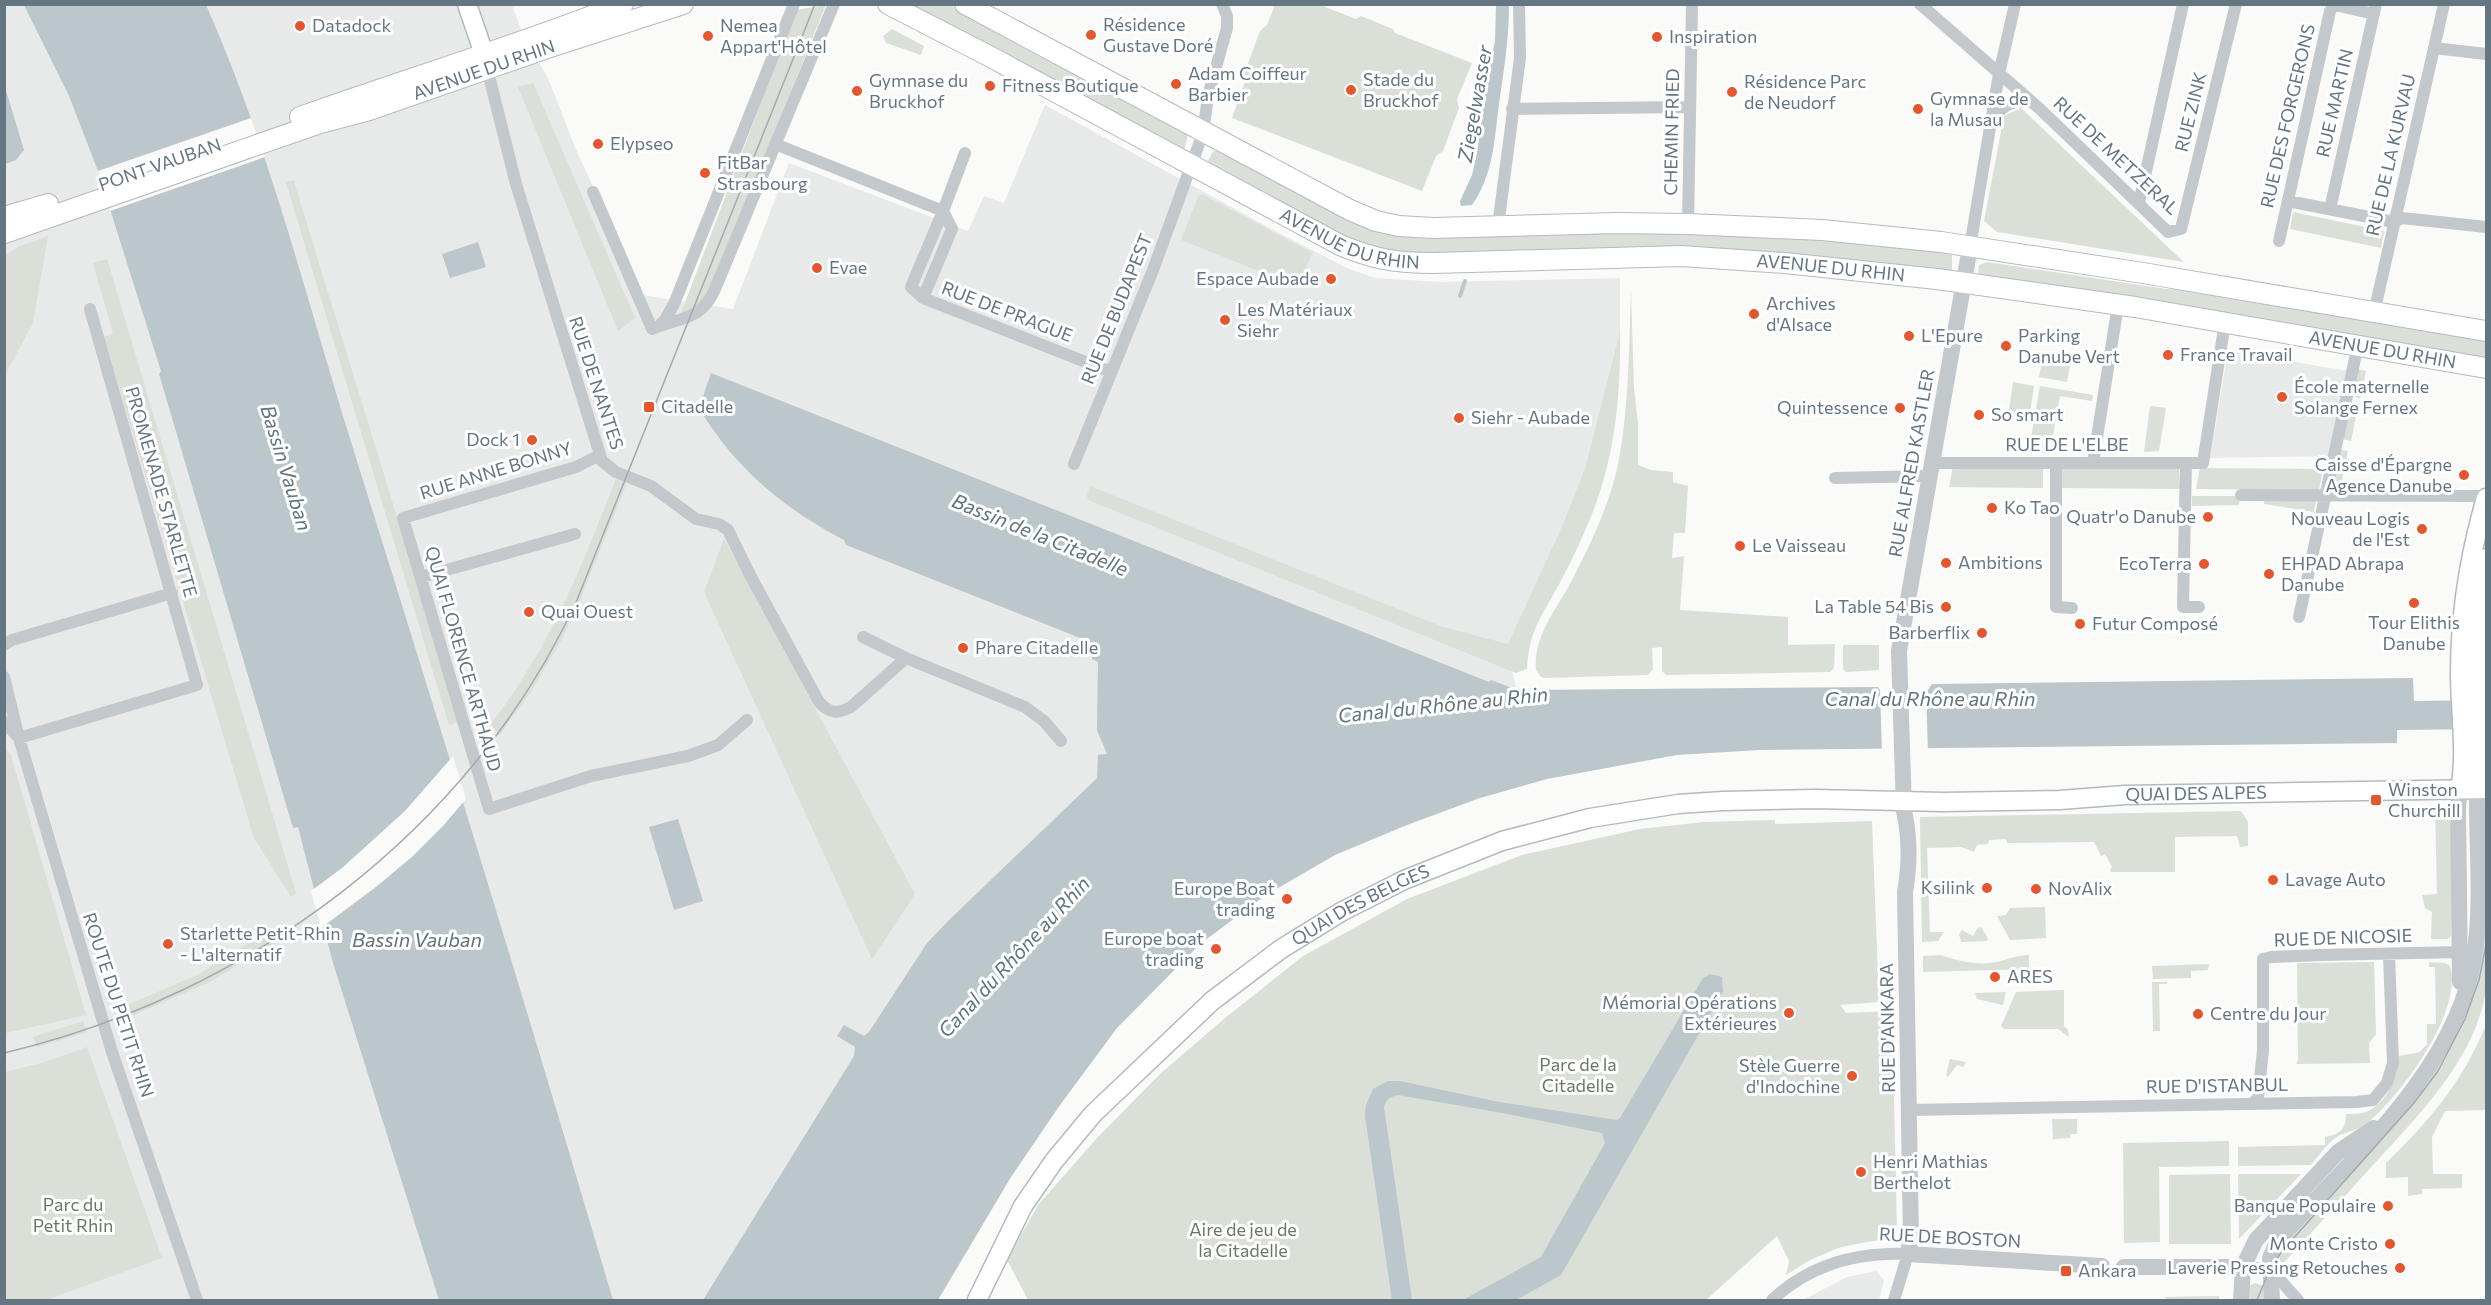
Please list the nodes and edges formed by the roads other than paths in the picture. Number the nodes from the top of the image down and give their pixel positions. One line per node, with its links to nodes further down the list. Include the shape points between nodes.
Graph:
1 (467, 4): 21 (main road)
2 (623, 4): 21 (main road, AVENUE DU RHIN)
3 (664, 4): 18 (main road)
4 (683, 4): 18 (main road, AVENUE DU RHIN)
5 (795, 4): 52 (street, via 675,304)
6 (834, 4): 29 (street)
7 (888, 4): 31 (main road, AVENUE DU RHIN)
8 (965, 4): 28 (main road, AVENUE DU RHIN)
9 (1222, 4): 28 (street, via 1227,28 1208,96)
10 (1520, 4): 25 (street, via 1520,58)
11 (1692, 4): 24 (street, CHEMIN FRIED)
12 (2015, 4): 22 (street)
13 (2183, 4): 34 (street)
14 (2236, 4): 43 (street, RUE ZINK)
15 (2444, 4): 19 (street, RUE DE LA KURVAU)
16 (1925, 7): 22 (street, RUE DE METZERAL)
17 (2375, 9): 33 (street, RUE DES FORGERONS, via 2335,5 2330,11); 35 (street, RUE MARTIN)
18 (643, 16): 21 (main road, AVENUE DU RHIN)
19 (2434, 48): 20 (street); 39 (street, RUE DE LA KURVAU)
20 (2487, 54)
21 (486, 61): 27 (main road, AVENUE DU RHIN, via 369,110); 57 (street, RUE DE NANTES, via 516,184)
22 (2000, 74): 23 (street, RUE DE METZERAL); 26 (street)
23 (2032, 102): 26 (street, via 2012,101); 34 (street, RUE DE METZERAL)
24 (1690, 107): 25 (street); 40 (street, CHEMIN FRIED)
25 (1512, 109): 41 (street)
26 (1992, 120): 46 (street)
27 (282, 130): 37 (main road, PONT VAUBAN)
28 (1203, 133): 31 (street); 41 (main road, AVENUE DU RHIN, via 1376,221 1433,228)
29 (775, 144): 36 (street); 52 (street, via 710,301 698,313)
30 (965, 153): 36 (street)
31 (1192, 167): 47 (main road, AVENUE DU RHIN, via 1340,245 1400,263 1681,256); 56 (street, RUE DE BUDAPEST)
32 (593, 192): 52 (street)
33 (2288, 201): 35 (street); 45 (street, RUE DES FORGERONS)
34 (2139, 203): 43 (street, RUE DE METZERAL, via 2168,232)
35 (2330, 209): 39 (street)
36 (943, 211): 56 (street, RUE DE PRAGUE, via 952,230 923,298)
37 (42, 213): 38 (main road); 44 (main road)
38 (4, 217)
39 (2394, 222): 42 (street, via 2402,218); 50 (street, RUE DE LA KURVAU)
40 (1688, 224): 41 (main road, AVENUE DU RHIN); 46 (main road, AVENUE DU RHIN, via 1822,230)
41 (1498, 226)
42 (2487, 227)
43 (2181, 229)
44 (4, 233)
45 (2279, 241)
46 (1970, 247): 47 (street, RUE ALFRED KASTLER); 50 (main road, AVENUE DU RHIN)
47 (1964, 282): 48 (main road, AVENUE DU RHIN); 62 (street, RUE ALFRED KASTLER)
48 (2118, 305): 51 (main road, AVENUE DU RHIN); 59 (street)
49 (90, 309): 71 (street, PROMENADE STARLETTE)
50 (2374, 313): 53 (main road, AVENUE DU RHIN)
51 (2225, 322): 54 (main road, AVENUE DU RHIN); 60 (street, RUE DE L'ELBE, via 2203,463)
52 (655, 328)
53 (2487, 331)
54 (2358, 345): 55 (main road, AVENUE DU RHIN); 65 (street)
55 (2487, 368)
56 (1111, 372): 61 (street, RUE DE BUDAPEST)
57 (598, 456): 67 (street, RUE ANNE BONNY, via 576,467); 77 (street, RUE DE NANTES, via 609,468 651,486 696,519 728,530 826,709 840,712 851,707)
58 (2056, 463): 59 (street, RUE DE L'ELBE); 62 (street, RUE DE L'ELBE, via 2014,458); 73 (street, via 2056,607)
59 (2093, 463): 60 (street, RUE DE L'ELBE)
60 (2186, 463): 72 (street, via 2183,607)
61 (1074, 464)
62 (1931, 470): 63 (street, RUE DE L'ELBE); 85 (street, RUE ALFRED KASTLER, via 1899,651)
63 (1835, 478)
64 (2241, 495): 65 (street)
65 (2324, 496): 66 (street); 74 (street)
66 (2487, 497): 78 (main road, via 2464,597)
67 (404, 519): 70 (street, QUAI FLORENCE ARTHAUD)
68 (575, 534): 70 (street)
69 (2487, 558): 78 (main road)
70 (421, 577): 80 (street, QUAI FLORENCE ARTHAUD, via 489,809 591,776 688,756 718,745)
71 (172, 593): 76 (street); 82 (street, PROMENADE STARLETTE, via 197,685)
72 (2199, 607)
73 (2072, 608)
74 (2299, 616)
75 (863, 637): 77 (street)
76 (4, 645)
77 (906, 658): 83 (street, via 1025,707)
78 (2468, 676): 84 (main road, via 2469,753)
79 (4, 677): 82 (street)
80 (747, 720)
81 (4, 722): 82 (street, ROUTE DU PETIT RHIN)
82 (19, 738): 97 (street, ROUTE DU PETIT RHIN, via 112,1052)
83 (1061, 741)
84 (2474, 789): 85 (main road, QUAI DES ALPES); 86 (street, via 2458,807); 88 (street, via 2478,911 2475,955 2463,1003)
85 (1905, 801): 90 (street, RUE D'ANKARA, via 1909,863 1905,892); 98 (main road, QUAI DES BELGES, via 1745,800 1677,804 1590,818 1502,841 1404,880 1341,912 1212,1001 1093,1114 1037,1184)
86 (2462, 952): 87 (street, RUE DE NICOSIE); 88 (street, via 2460,988)
87 (2390, 954): 89 (street, RUE D'ISTANBUL, via 2394,1063 2378,1095 2373,1100 2357,1102); 89 (street, RUE DE NICOSIE, via 2263,959 2263,1050 2258,1098)
88 (2449, 1032): 91 (street, via 2416,1086)
89 (2254, 1102): 90 (street, RUE D'ISTANBUL)
90 (1909, 1110): 92 (street, RUE D'ANKARA)
91 (2392, 1114): 95 (street, via 2326,1163 2256,1240); 96 (street, via 2278,1240)
92 (1908, 1254): 93 (street, RUE DE BOSTON); 99 (street, RUE DE BOSTON, via 1876,1253 1838,1260 1798,1279); 100 (street)
93 (2102, 1266)
94 (2124, 1267): 95 (street)
95 (2243, 1267): 96 (street); 101 (street)
96 (2270, 1269): 102 (street); 103 (street)
97 (197, 1300)
98 (977, 1300)
99 (1772, 1300)
100 (1894, 1300)
101 (2241, 1300)
102 (2272, 1300)
103 (2298, 1300)

